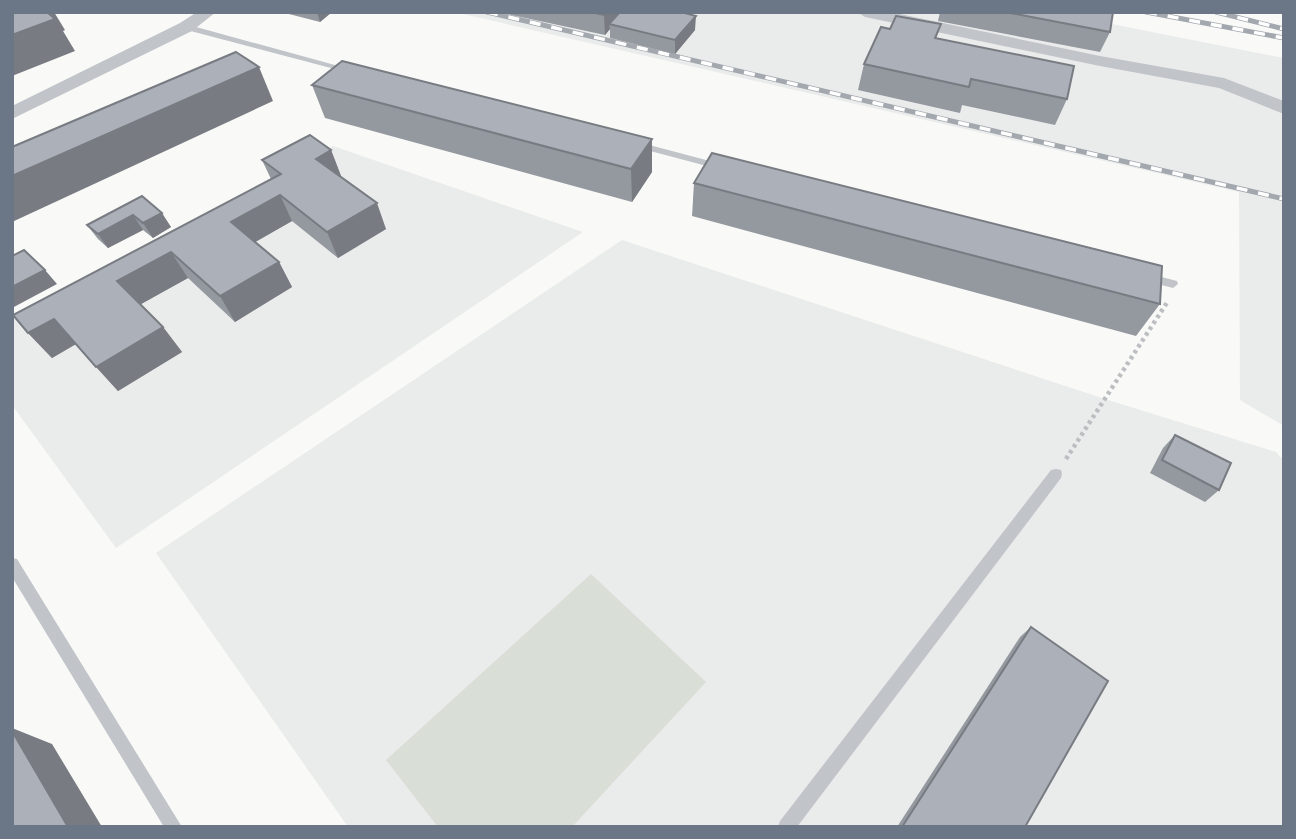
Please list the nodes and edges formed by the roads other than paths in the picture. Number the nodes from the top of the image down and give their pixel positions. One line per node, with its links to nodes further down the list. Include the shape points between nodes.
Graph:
1 (208, 12): 3 (street)
2 (865, 12): 5 (street, via 1224,83)
3 (186, 27): 4 (lane); 6 (street)
4 (362, 73)
5 (1284, 108)
6 (12, 113)
7 (632, 143): 8 (lane)
8 (727, 168)
9 (1132, 273): 10 (lane)
10 (1173, 284)
11 (1056, 474): 14 (lane)
12 (12, 564): 13 (lane)
13 (174, 827)
14 (786, 827)

